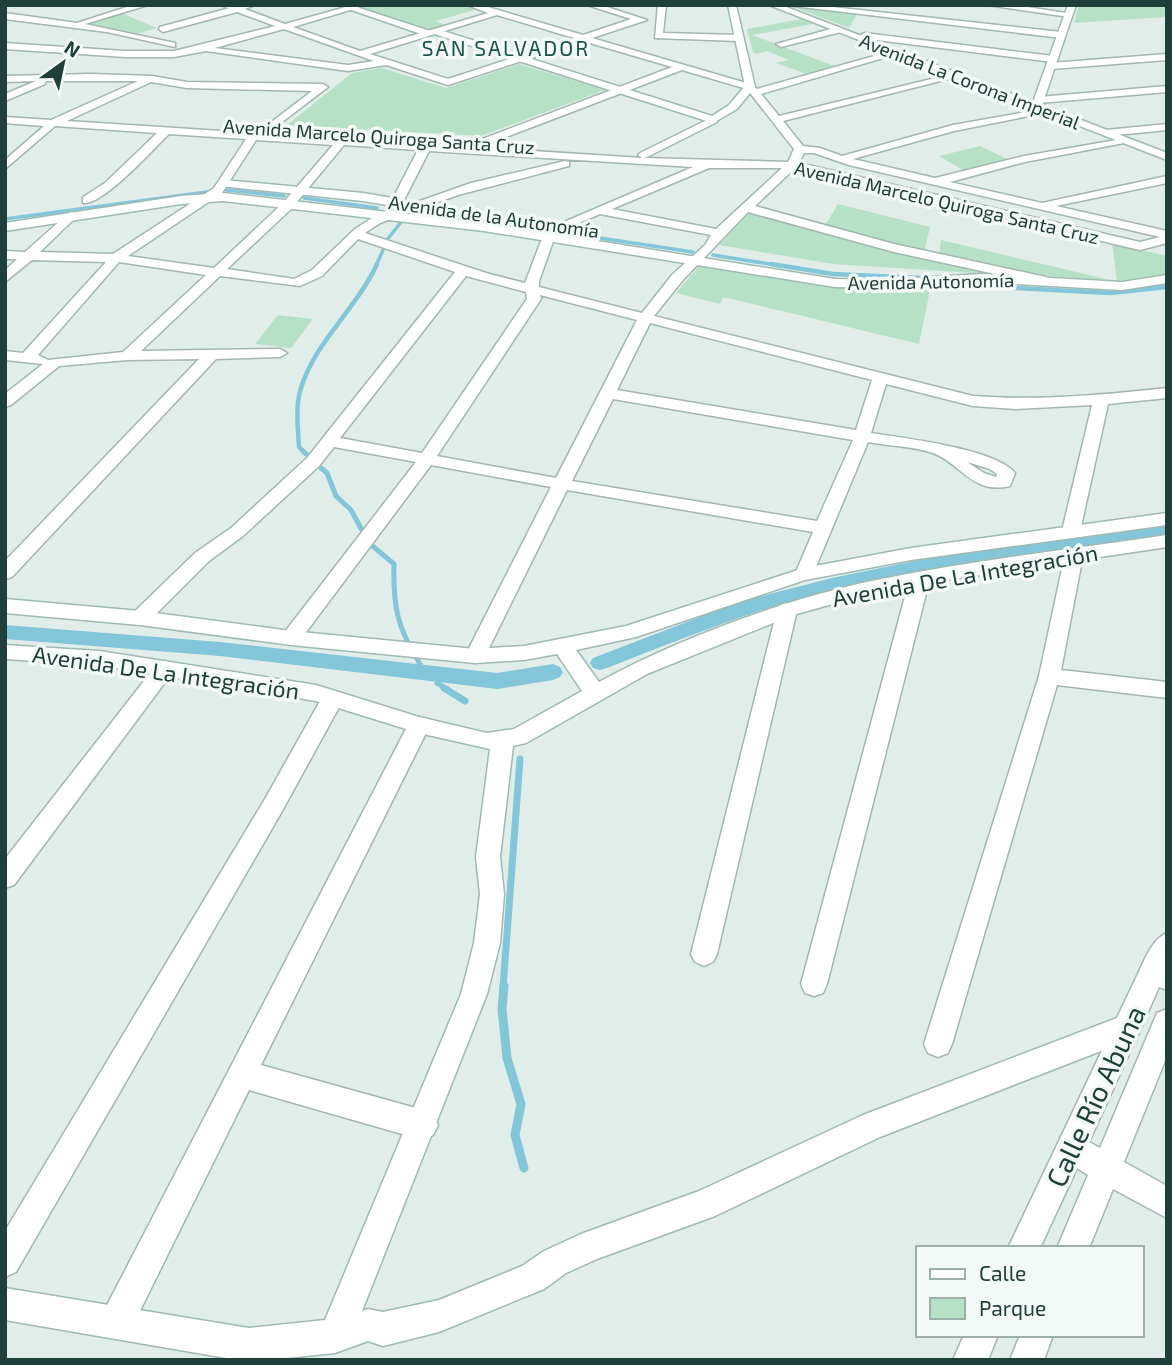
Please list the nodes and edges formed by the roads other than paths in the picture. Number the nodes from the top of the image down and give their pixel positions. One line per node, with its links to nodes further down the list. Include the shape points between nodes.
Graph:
1 (108, 5): 18 (street)
2 (144, 5): 18 (street)
3 (225, 5): 16 (street)
4 (251, 5): 16 (street)
5 (363, 5): 15 (street)
6 (471, 5): 19 (street)
7 (520, 5): 19 (street)
8 (591, 5): 22 (street)
9 (662, 5): 26 (street)
10 (732, 5): 36 (street)
11 (773, 5): 29 (street, Avenida La Corona Imperial)
12 (789, 5): 20 (street)
13 (889, 5): 20 (street)
14 (991, 5): 17 (street)
15 (346, 7): 27 (street); 30 (street)
16 (237, 9): 27 (street); 28 (street)
17 (1070, 9): 32 (street)
18 (121, 11): 23 (street); 24 (street)
19 (496, 12): 30 (street); 35 (street)
20 (882, 15): 32 (street)
21 (5, 16): 24 (street)
22 (641, 19): 26 (street); 35 (street)
23 (142, 20)
24 (76, 23): 31 (street); 40 (street)
25 (152, 24): 28 (street)
26 (658, 24): 36 (street, via 658,36)
27 (282, 27): 40 (street); 43 (street)
28 (163, 29): 34 (street)
29 (838, 30): 38 (street); 42 (street, Avenida La Corona Imperial)
30 (430, 32): 43 (street); 45 (street)
31 (54, 34)
32 (1061, 35): 46 (street)
33 (864, 36): 46 (street)
34 (186, 37)
35 (584, 38): 45 (street); 48 (street)
36 (739, 38): 60 (street)
37 (43, 39): 41 (street)
38 (781, 44)
39 (5, 46): 41 (street)
40 (200, 47): 41 (street, via 125,54); 49 (street)
41 (22, 49): 54 (street)
42 (895, 53): 50 (street); 51 (street, Avenida La Corona Imperial)
43 (360, 54): 47 (street)
44 (1167, 55): 46 (street)
45 (522, 60): 47 (street, via 448,82); 59 (street)
46 (1052, 62): 63 (street)
47 (385, 63): 49 (street)
48 (683, 66): 59 (street); 60 (street)
49 (348, 68): 56 (street)
50 (823, 74): 55 (street); 60 (street)
51 (953, 75): 61 (street); 63 (street, Avenida La Corona Imperial)
52 (55, 77): 53 (street); 54 (street); 62 (street)
53 (5, 79)
54 (152, 79): 56 (street, via 187,85); 66 (street)
55 (836, 79)
56 (321, 88): 72 (street)
57 (862, 89): 61 (street)
58 (1167, 89): 63 (street)
59 (621, 90): 68 (street); 78 (street)
60 (752, 90): 68 (street, via 742,92 728,111); 69 (street)
61 (875, 94): 69 (street)
62 (5, 98)
63 (1038, 103): 64 (street, Avenida La Corona Imperial)
64 (1049, 111): 74 (street, Avenida La Corona Imperial); 84 (street, via 953,128)
65 (5, 113): 66 (street, Avenida Marcelo Quiroga Santa Cruz)
66 (64, 117): 70 (street); 72 (street, Avenida Marcelo Quiroga Santa Cruz)
67 (5, 120): 70 (street, Avenida Marcelo Quiroga Santa Cruz)
68 (713, 120): 81 (street)
69 (775, 120): 80 (street)
70 (53, 123): 73 (street, Avenida Marcelo Quiroga Santa Cruz); 88 (street)
71 (1167, 127): 74 (street)
72 (269, 129): 78 (street, Avenida Marcelo Quiroga Santa Cruz)
73 (166, 131): 75 (street, Avenida Marcelo Quiroga Santa Cruz); 94 (street)
74 (1105, 133): 76 (street, Avenida La Corona Imperial)
75 (253, 136): 77 (street, Avenida Marcelo Quiroga Santa Cruz); 91 (street)
76 (1124, 140): 82 (street, Avenida La Corona Imperial); 90 (street)
77 (341, 142): 79 (street, Avenida Marcelo Quiroga Santa Cruz); 92 (street)
78 (484, 142): 81 (street, Avenida Marcelo Quiroga Santa Cruz)
79 (425, 148): 83 (street, Avenida Marcelo Quiroga Santa Cruz); 95 (street)
80 (800, 149): 84 (street, Avenida Marcelo Quiroga Santa Cruz); 87 (street)
81 (644, 155): 85 (street, Avenida Marcelo Quiroga Santa Cruz)
82 (1167, 157)
83 (602, 159): 86 (street, Avenida Marcelo Quiroga Santa Cruz); 99 (street, via 510,176)
84 (840, 159): 90 (street, Avenida Marcelo Quiroga Santa Cruz)
85 (753, 164): 86 (street, Avenida Marcelo Quiroga Santa Cruz); 87 (street, Avenida Marcelo Quiroga Santa Cruz)
86 (710, 165): 101 (street)
87 (792, 165): 100 (street); 102 (street, Avenida Marcelo Quiroga Santa Cruz)
88 (5, 166)
89 (1167, 179): 97 (street)
90 (933, 182): 97 (street, Avenida Marcelo Quiroga Santa Cruz)
91 (222, 184): 92 (street, Avenida de la Autonomía); 93 (street); 94 (street, Avenida de la Autonomía)
92 (300, 192): 95 (street, Avenida de la Autonomía); 98 (street)
93 (209, 197): 98 (street, Avenida de la Autonomía); 103 (street, Avenida de la Autonomía); 115 (street)
94 (87, 200): 96 (street, Avenida de la Autonomía)
95 (397, 202): 99 (street, Avenida de la Autonomía)
96 (60, 204)
97 (1039, 205): 102 (street); 111 (street, Avenida Marcelo Quiroga Santa Cruz)
98 (287, 206): 104 (street, Avenida de la Autonomía); 118 (street)
99 (410, 206): 104 (street); 105 (street, Avenida de la Autonomía)
100 (744, 207): 112 (street); 122 (street, via 970,266)
101 (598, 211): 106 (street); 112 (street)
102 (1004, 214): 111 (street, Avenida Marcelo Quiroga Santa Cruz, via 1140,246)
103 (70, 216): 107 (street, Avenida de la Autonomía); 114 (street)
104 (386, 217): 109 (street, Avenida de la Autonomía); 110 (street)
105 (536, 221)
106 (563, 225): 108 (street, Avenida de la Autonomía); 109 (street, Avenida de la Autonomía)
107 (5, 227)
108 (590, 229)
109 (549, 230): 112 (street, Avenida de la Autonomía); 123 (street, via 532,281)
110 (357, 234): 117 (street); 118 (street, via 313,279 295,283)
111 (1167, 237)
112 (709, 247): 120 (street, Avenida Autonomía, via 835,283); 124 (street)
113 (5, 255): 114 (street)
114 (31, 255): 115 (street); 119 (street)
115 (116, 258): 118 (street); 129 (street)
116 (811, 265): 120 (street)
117 (463, 271): 123 (street); 137 (street)
118 (216, 273): 128 (street)
119 (5, 278)
120 (982, 278): 122 (street, Avenida Autonomía)
121 (1167, 279): 122 (street, Avenida Autonomía, via 1122,286)
122 (1046, 281)
123 (534, 290): 124 (street); 139 (street, via 534,299)
124 (646, 317): 131 (street); 132 (street)
125 (280, 353): 126 (street)
126 (212, 354): 128 (street); 146 (street)
127 (5, 355): 129 (street)
128 (127, 356): 130 (street)
129 (27, 358): 130 (street)
130 (55, 362): 135 (street)
131 (880, 379): 134 (street, via 984,403); 136 (street)
132 (606, 393): 136 (street); 140 (street)
133 (1167, 393): 134 (street)
134 (1101, 400): 143 (street)
135 (5, 402)
136 (862, 437): 138 (street); 142 (street)
137 (329, 441): 139 (street); 151 (street, via 286,489 202,557)
138 (938, 449)
139 (426, 459): 140 (street); 152 (street)
140 (561, 484): 142 (street); 155 (street)
141 (1167, 519): 143 (street, Avenida De La Integración)
142 (824, 528): 147 (street)
143 (1071, 531): 147 (street, Avenida De La Integración)
144 (1167, 541): 145 (street, Avenida De La Integración)
145 (1074, 555): 148 (street, Avenida De La Integración); 157 (street)
146 (5, 573)
147 (804, 574): 153 (street, Avenida De La Integración, via 629,632)
148 (920, 578): 150 (street, Avenida De La Integración); 167 (street)
149 (5, 606): 151 (street, Avenida De La Integración)
150 (787, 610): 159 (street, Avenida De La Integración, via 640,669); 165 (street)
151 (140, 618): 152 (street, Avenida De La Integración)
152 (291, 638): 155 (street, Avenida De La Integración)
153 (563, 646): 155 (street, Avenida De La Integración); 159 (street)
154 (5, 652): 156 (street, Avenida De La Integración)
155 (475, 656)
156 (166, 668): 160 (street, Avenida De La Integración, via 316,693); 163 (street)
157 (1049, 676): 158 (street); 170 (street)
158 (1167, 690)
159 (596, 695): 162 (street, Avenida De La Integración, via 534,730)
160 (332, 700): 161 (street, Avenida De La Integración); 178 (street)
161 (419, 725): 162 (street, Avenida De La Integración, via 487,741); 171 (street)
162 (503, 739): 172 (street, via 488,857 492,894 487,943 474,994)
163 (5, 878)
164 (1167, 945): 166 (street, Calle Río Abuna)
165 (704, 954)
166 (1160, 974): 169 (street, Calle Río Abuna)
167 (814, 984)
168 (1167, 1022): 174 (street)
169 (1126, 1028): 173 (street, Calle Río Abuna); 181 (street, via 873,1125 704,1205 593,1245 533,1278 439,1316 383,1329 368,1325)
170 (938, 1044)
171 (243, 1074): 172 (street); 180 (street)
172 (423, 1125): 181 (street)
173 (1072, 1149): 174 (street); 176 (street, Calle Río Abuna)
174 (1106, 1168): 175 (street); 177 (street)
175 (1167, 1203)
176 (1025, 1246)
177 (1074, 1246)
178 (5, 1261)
179 (5, 1304): 180 (street)
180 (116, 1323): 184 (street)
181 (335, 1336): 184 (street)
182 (981, 1337): 185 (street)
183 (1036, 1337): 186 (street)
184 (247, 1352)
185 (970, 1360)
186 (1027, 1360)

